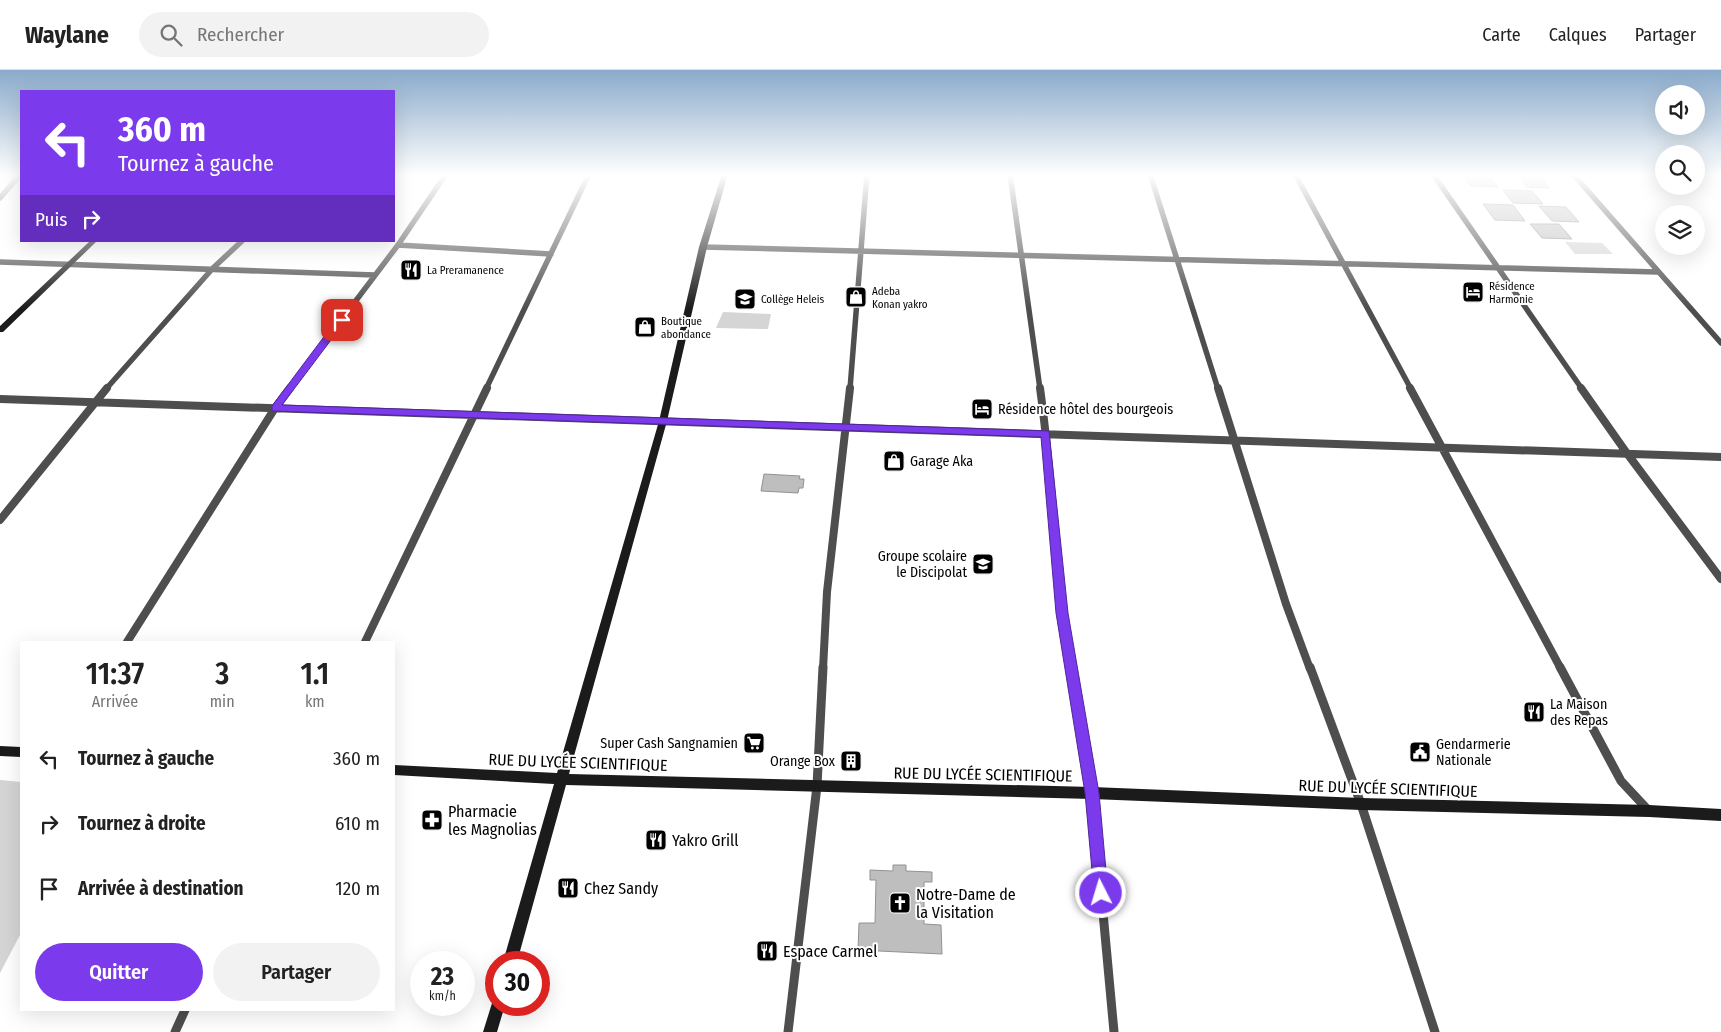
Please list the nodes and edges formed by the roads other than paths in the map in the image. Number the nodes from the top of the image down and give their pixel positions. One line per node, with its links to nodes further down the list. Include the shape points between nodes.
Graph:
1 (416, 219): 12 (street)
2 (568, 219): 15 (street)
3 (712, 219): 13 (street)
4 (864, 219): 14 (street)
5 (1017, 219): 16 (street)
6 (1164, 219): 17 (street)
7 (1319, 219): 19 (street)
8 (1465, 219): 22 (street)
9 (1612, 219): 23 (street)
10 (93, 242): 20 (street)
11 (241, 242): 21 (street)
12 (398, 245): 15 (street); 24 (street)
13 (703, 247): 14 (street); 31 (street)
14 (861, 251): 16 (street); 32 (street)
15 (551, 254): 30 (street)
16 (1022, 256): 17 (street); 33 (street)
17 (1177, 260): 19 (street); 34 (street)
18 (0, 262): 20 (street)
19 (1343, 263): 22 (street); 35 (street)
20 (69, 265): 21 (street); 25 (street)
21 (213, 268): 24 (street); 28 (street)
22 (1500, 268): 23 (street); 36 (street)
23 (1658, 272): 26 (street)
24 (375, 275): 29 (street)
25 (0, 330)
26 (1721, 343)
27 (0, 399): 28 (street)
28 (95, 402): 29 (street); 38 (street)
29 (275, 408): 30 (street); 40 (street)
30 (474, 415): 31 (street); 41 (street)
31 (663, 421): 32 (street); 45 (street)
32 (847, 427): 33 (street); 46 (street, via 827,592)
33 (1046, 433): 34 (street); 47 (street, via 1062,613)
34 (1234, 439): 35 (street); 48 (street, via 1286,604)
35 (1441, 446): 36 (street); 49 (street, via 1621,781)
36 (1626, 452): 37 (street); 39 (street)
37 (1721, 456)
38 (0, 520)
39 (1721, 579)
40 (128, 641)
41 (365, 641)
42 (0, 750): 43 (street)
43 (20, 752)
44 (395, 770): 45 (street, RUE DU LYCÉE SCIENTIFIQUE)
45 (561, 779): 46 (street, RUE DU LYCÉE SCIENTIFIQUE); 51 (street)
46 (817, 786): 47 (street, RUE DU LYCÉE SCIENTIFIQUE); 56 (street)
47 (1092, 793): 48 (street, RUE DU LYCÉE SCIENTIFIQUE); 57 (street)
48 (1361, 804): 49 (street, RUE DU LYCÉE SCIENTIFIQUE); 58 (street)
49 (1649, 811): 50 (street, RUE DU LYCÉE SCIENTIFIQUE)
50 (1721, 815)
51 (513, 951)
52 (186, 1011): 54 (street)
53 (495, 1016): 55 (street)
54 (175, 1032)
55 (490, 1032)
56 (788, 1032)
57 (1114, 1032)
58 (1435, 1032)

